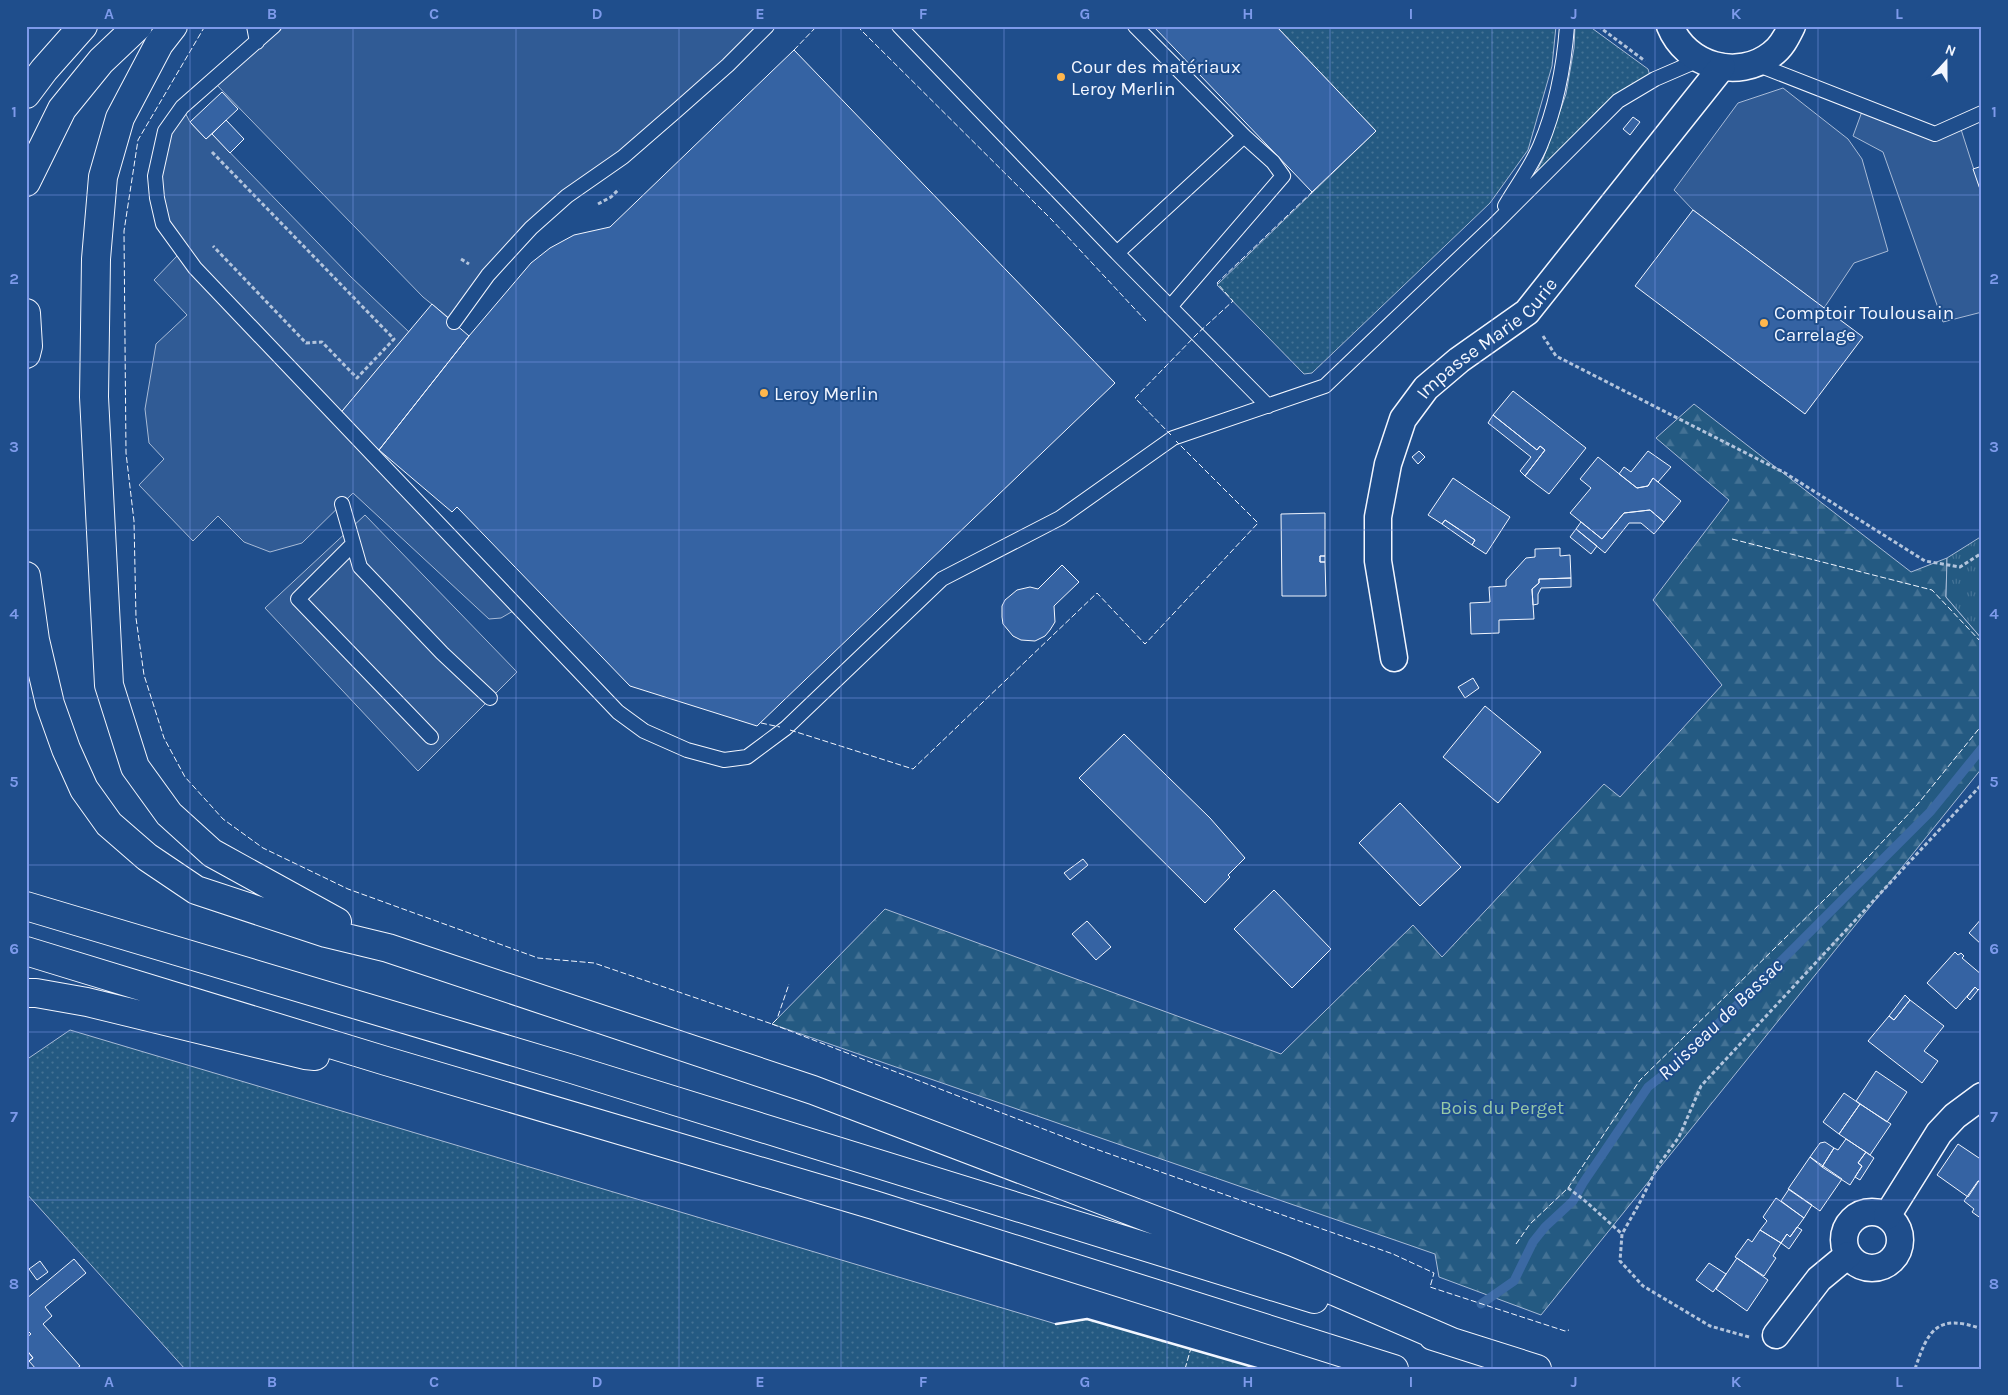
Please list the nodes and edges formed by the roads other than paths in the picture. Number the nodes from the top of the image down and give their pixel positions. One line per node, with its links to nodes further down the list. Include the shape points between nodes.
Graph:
1 (83, 26): 15 (main road)
2 (138, 26): 18 (main road, via 101,61 62,109)
3 (172, 26): 33 (main road, via 120,118 103,177 96,259 94,397 109,685 135,766 169,814 212,852 303,905)
4 (254, 26): 12 (lane)
5 (274, 26): 12 (lane)
6 (766, 26): 23 (lane, via 728,65 623,157 567,196 530,228 488,275)
7 (899, 26): 20 (lane)
8 (1135, 26): 17 (lane)
9 (1567, 26): 19 (lane, via 1565,57 1555,102 1539,148)
10 (1670, 26): 13 (street, via 1684,49)
11 (1792, 26): 14 (street, via 1773,54)
12 (257, 42): 25 (lane, via 182,108 165,131 155,176 163,224 195,268 618,712 644,731 687,750 724,760 747,757 786,728 942,580 1060,518 1173,438)
13 (1710, 64): 14 (street, via 1739,68); 19 (lane, via 1664,75 1618,101); 29 (street, Impasse Marie Curie, via 1527,312 1459,360 1426,388 1403,419 1388,464 1378,517 1378,561)
14 (1756, 64): 16 (lane, via 1935,134)
15 (26, 94)
16 (1982, 114)
17 (1244, 136): 20 (lane); 21 (lane, via 1273,162 1283,176)
18 (26, 182)
19 (1494, 224): 25 (lane, via 1326,386)
20 (1117, 253): 21 (lane)
21 (1170, 307): 25 (lane)
22 (26, 313): 24 (main road)
23 (454, 322)
24 (26, 354)
25 (1268, 406)
26 (342, 504): 27 (lane)
27 (352, 545): 30 (lane, via 360,567); 31 (lane, via 298,599)
28 (26, 576): 33 (main road, via 35,640 50,704 84,789 109,824 147,857 196,890 326,933)
29 (1394, 658)
30 (490, 698)
31 (431, 737)
32 (26, 906): 41 (main road, via 572,1069)
33 (388, 948): 41 (main road, via 812,1090 1283,1269)
34 (26, 952): 36 (main road)
35 (26, 993): 36 (main road, via 87,1002 305,1055)
36 (386, 1061): 42 (main road, via 874,1205)
37 (1982, 1096): 38 (street, via 1940,1132)
38 (1887, 1216): 39 (street, via 1869,1212 1850,1222 1844,1243); 39 (street, via 1898,1226 1901,1237 1895,1258 1875,1269 1854,1263)
39 (1848, 1255): 40 (street, via 1818,1279)
40 (1776, 1335)
41 (1452, 1342): 43 (main road)
42 (1394, 1369)
43 (1537, 1369)

